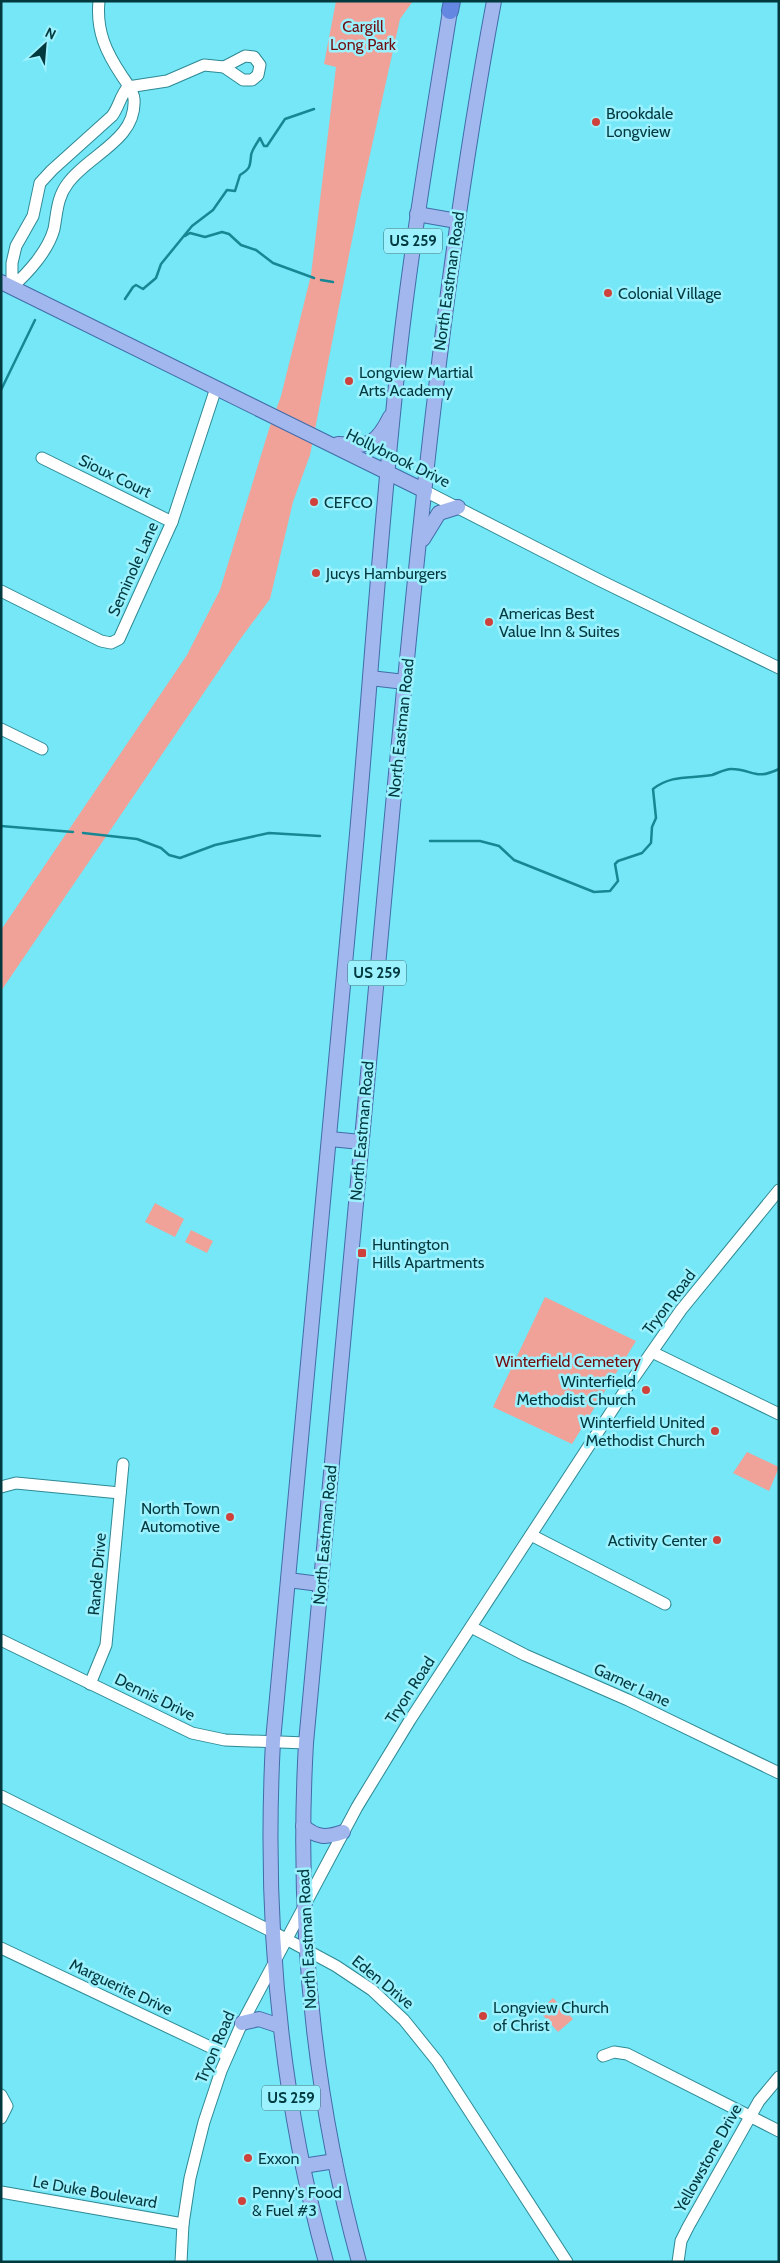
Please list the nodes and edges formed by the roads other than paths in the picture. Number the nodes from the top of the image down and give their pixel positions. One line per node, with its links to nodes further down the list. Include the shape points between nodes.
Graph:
1 (99, 1): 5 (street, via 98,20 103,44)
2 (494, 1): 11 (main road, North Eastman Road / US 259)
3 (451, 4): 10 (main road, North Eastman Road / US 259)
4 (224, 66): 5 (street, via 204,65 167,81)
5 (128, 87): 6 (street, via 112,116); 7 (street, via 134,100 126,126 114,142)
6 (73, 151): 7 (street); 8 (street, via 38,186)
7 (85, 165): 9 (street, via 65,187)
8 (35, 207): 9 (street); 12 (street, via 30,223 16,246)
9 (56, 211): 12 (street, via 49,241 27,274)
10 (417, 214): 11 (main road); 14 (main road, North Eastman Road / US 259)
11 (457, 221): 18 (main road, North Eastman Road / US 259)
12 (6, 284): 13 (main road, Hollybrook Drive)
13 (216, 388): 15 (main road, Hollybrook Drive); 20 (street, Seminole Lane)
14 (394, 410): 15 (main road, via 374,441 362,446); 17 (main road, North Eastman Road / US 259)
15 (327, 442): 17 (main road, Hollybrook Drive)
16 (42, 458): 20 (street, Sioux Court)
17 (388, 472): 18 (main road, Hollybrook Drive); 24 (main road, North Eastman Road / US 259)
18 (425, 491): 19 (street, Hollybrook Drive); 21 (main road, North Eastman Road / US 259)
19 (458, 507): 21 (main road, via 443,510 436,516); 23 (street, Hollybrook Drive)
20 (172, 522): 22 (street, Seminole Lane, via 116,642 101,641)
21 (420, 546): 25 (main road, North Eastman Road / US 259)
22 (1, 591)
23 (779, 668)
24 (370, 678): 25 (main road); 28 (main road, North Eastman Road / US 259)
25 (405, 682): 29 (main road, North Eastman Road / US 259)
26 (1, 729): 27 (street)
27 (42, 749)
28 (330, 1139): 29 (main road); 37 (main road, North Eastman Road / US 259)
29 (361, 1142): 38 (main road, North Eastman Road / US 259)
30 (779, 1190): 31 (street, Tryon Road)
31 (652, 1352): 32 (street); 36 (street, Tryon Road)
32 (779, 1414)
33 (123, 1464): 35 (street, Rande Drive)
34 (1, 1488): 35 (street, via 16,1483)
35 (120, 1493): 42 (street, Rande Drive, via 106,1645)
36 (531, 1535): 39 (street); 40 (street, Tryon Road)
37 (288, 1580): 38 (main road); 43 (main road, North Eastman Road / US 259)
38 (320, 1584): 44 (main road, North Eastman Road / US 259)
39 (664, 1604)
40 (471, 1627): 45 (street, Garner Lane); 48 (street, Tryon Road, via 382,1764)
41 (1, 1640): 42 (street, Dennis Drive)
42 (90, 1684): 43 (street, Dennis Drive, via 198,1735 225,1740)
43 (273, 1741): 44 (street, Dennis Drive); 50 (main road, North Eastman Road / US 259)
44 (306, 1743): 47 (main road, North Eastman Road / US 259)
45 (779, 1773)
46 (1, 1796): 50 (street, Eden Drive)
47 (303, 1826): 48 (main road, via 324,1837); 49 (main road, North Eastman Road / US 259)
48 (343, 1832): 49 (street, Tryon Road)
49 (304, 1906): 51 (street, Tryon Road); 53 (main road, North Eastman Road / US 259)
50 (273, 1932): 51 (street, Eden Drive); 54 (main road, North Eastman Road / US 259)
51 (286, 1939): 53 (street, Eden Drive); 54 (street, Tryon Road)
52 (1, 1948): 57 (street, Marguerite Drive)
53 (307, 1950): 64 (main road, North Eastman Road / US 259, via 311,2016); 71 (street, Eden Drive, via 366,1985 420,2038 460,2094)
54 (275, 1960): 55 (street, Tryon Road); 56 (main road, North Eastman Road / US 259)
55 (242, 2023): 56 (main road, via 259,2020); 57 (street, Tryon Road)
56 (280, 2026): 65 (main road, North Eastman Road / US 259)
57 (227, 2055): 67 (street, Tryon Road, via 198,2144)
58 (603, 2056): 61 (street, via 614,2052 628,2054)
59 (779, 2077): 61 (street, Yellowstone Drive, via 762,2095)
60 (1, 2095): 62 (street, via 7,2106)
61 (750, 2116): 63 (street); 72 (street, Yellowstone Drive, via 688,2227)
62 (1, 2118)
63 (779, 2131)
64 (335, 2161): 65 (main road); 70 (main road, North Eastman Road / US 259)
65 (303, 2166): 69 (main road, North Eastman Road / US 259)
66 (1, 2192): 67 (street, Le Duke Boulevard)
67 (183, 2224): 68 (street, Tryon Road)
68 (181, 2262)
69 (326, 2262)
70 (359, 2262)
71 (567, 2262)
72 (678, 2262)

